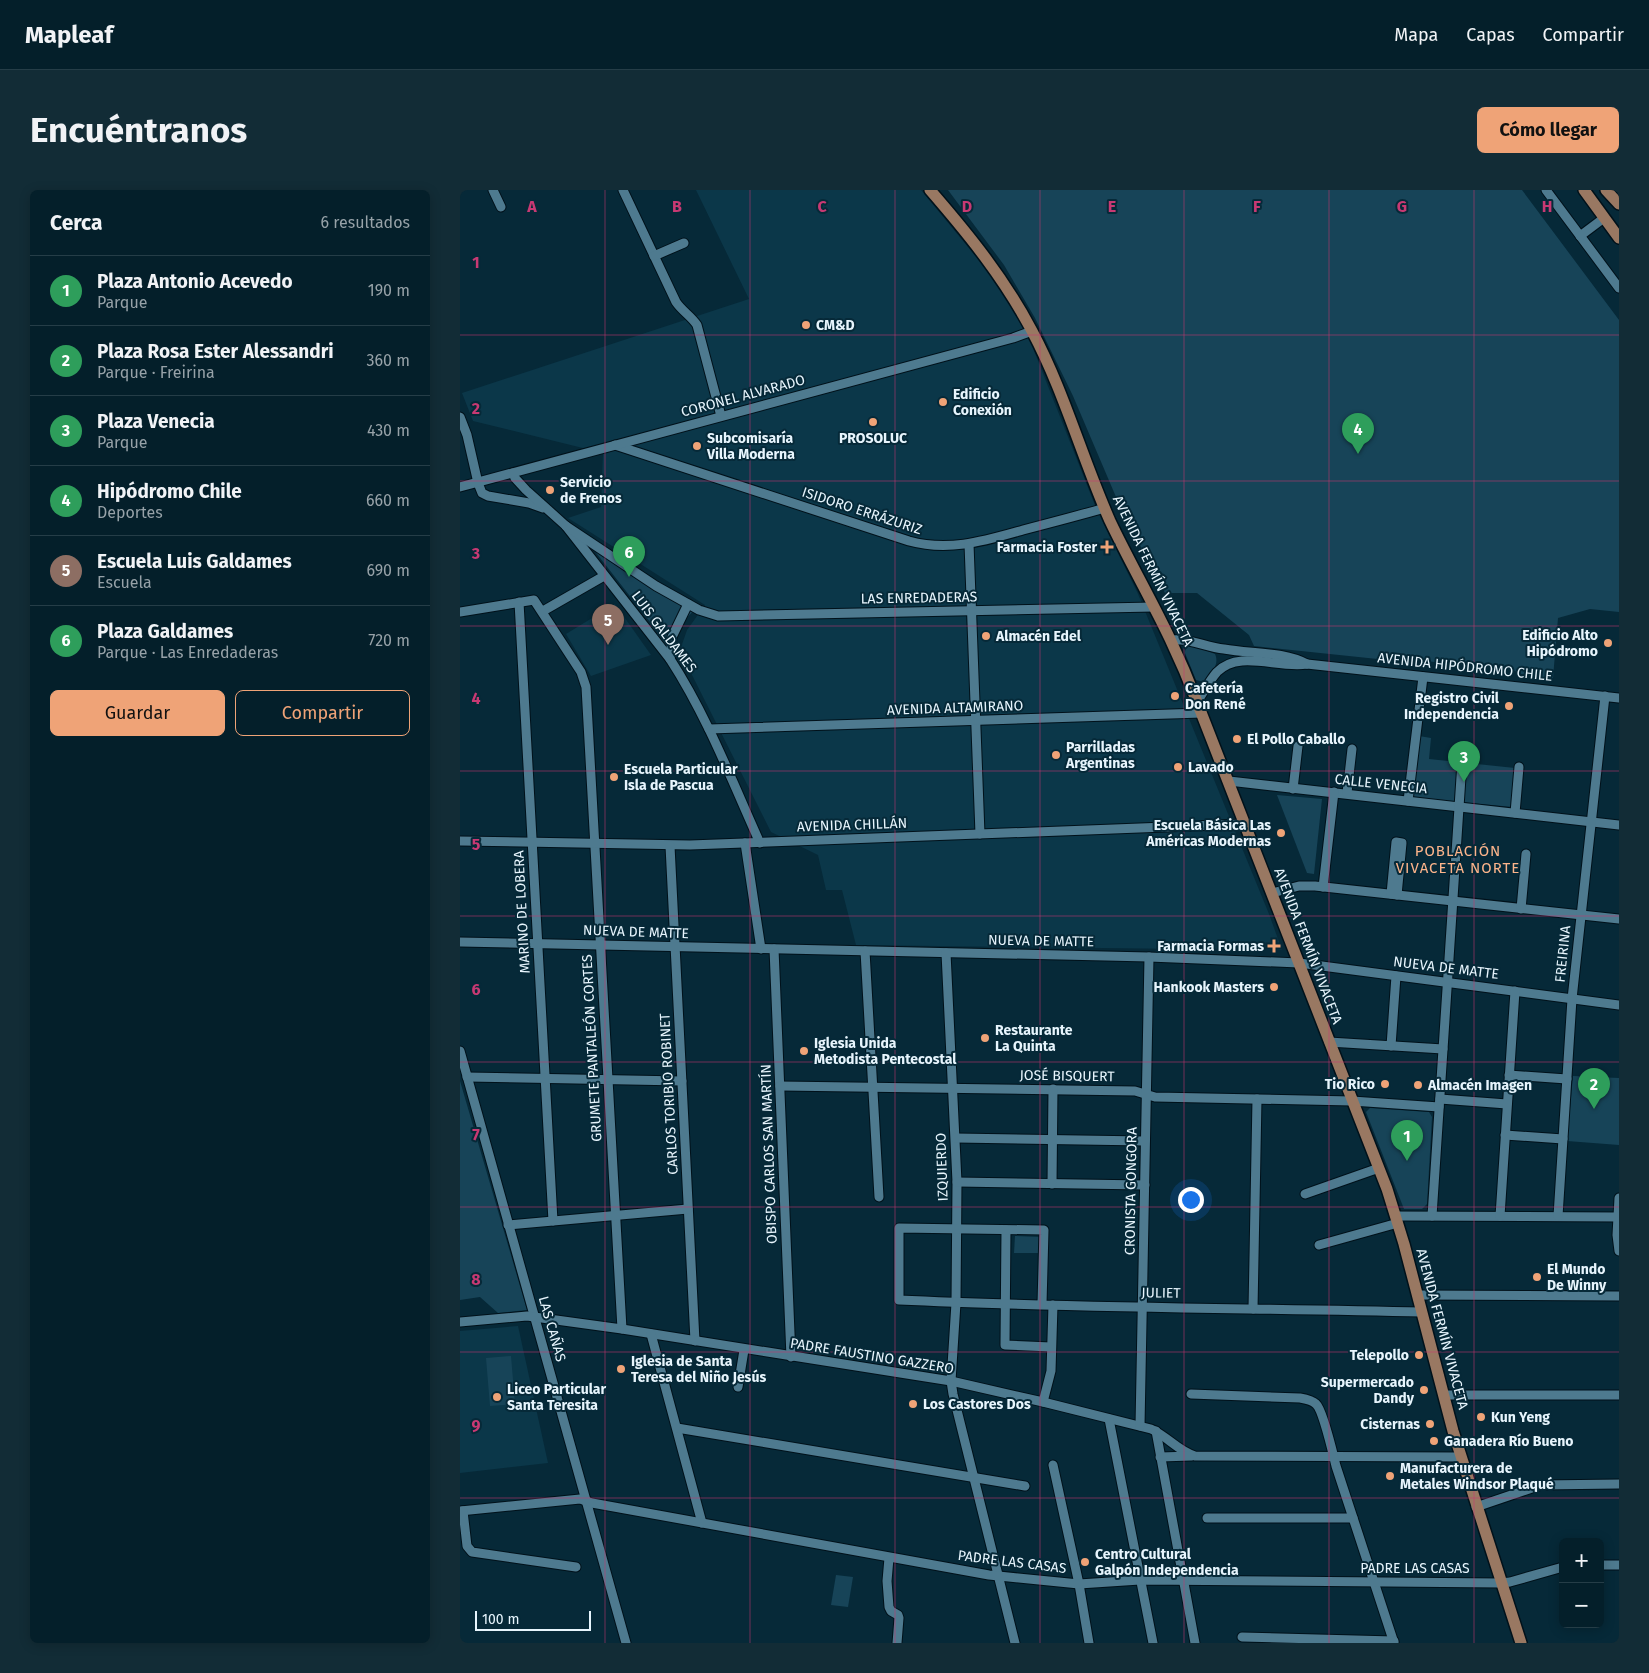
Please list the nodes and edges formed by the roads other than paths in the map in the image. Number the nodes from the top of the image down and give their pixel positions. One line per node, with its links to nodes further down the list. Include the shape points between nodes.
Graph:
1 (492, 190): 8 (street)
2 (623, 190): 13 (street)
3 (930, 190): 15 (main road, AVENIDA FERMÍN VIVACETA, via 990,262)
4 (1546, 190): 10 (street)
5 (1584, 190): 9 (main road)
6 (1606, 190): 7 (main road)
7 (1619, 204)
8 (500, 207)
9 (1604, 218): 10 (street); 11 (main road)
10 (1580, 236): 14 (street)
11 (1619, 238)
12 (684, 243): 13 (street)
13 (654, 256): 16 (street, via 676,302 697,325)
14 (1619, 288)
15 (1032, 331): 16 (street, CORONEL ALVARADO); 25 (main road, AVENIDA FERMÍN VIVACETA)
16 (720, 416): 18 (street, CORONEL ALVARADO)
17 (460, 417): 22 (street)
18 (644, 437): 19 (street, CORONEL ALVARADO); 20 (street, via 641,447)
19 (615, 444): 20 (street, ISIDORO ERRÁZURIZ); 21 (street, CORONEL ALVARADO)
20 (647, 454): 27 (street, ISIDORO ERRÁZURIZ, via 909,542 934,546)
21 (513, 473): 22 (street, CORONEL ALVARADO); 24 (street, LUIS GALDAMES)
22 (478, 482): 23 (street, CORONEL ALVARADO); 24 (street, LUIS GALDAMES, via 482,493 488,496)
23 (460, 487)
24 (545, 508): 26 (street, LUIS GALDAMES)
25 (1105, 508): 27 (street, ISIDORO ERRÁZURIZ); 31 (main road, AVENIDA FERMÍN VIVACETA)
26 (566, 526): 28 (street, LUIS GALDAMES); 30 (street, LAS ENREDADERAS)
27 (969, 544): 33 (street)
28 (604, 576): 32 (street); 36 (street, LUIS GALDAMES)
29 (519, 602): 32 (street, GRUMETE PANTALEÓN CORTES, via 534,600); 34 (street); 61 (street, MARINO DE LOBERA)
30 (688, 604): 33 (street, LAS ENREDADERAS, via 706,613 723,616); 36 (street, via 672,637)
31 (1154, 606): 33 (street, LAS ENREDADERAS); 35 (main road, AVENIDA FERMÍN VIVACETA)
32 (543, 611): 64 (street, GRUMETE PANTALEÓN CORTES, via 581,672 586,687)
33 (972, 611): 43 (street)
34 (460, 612)
35 (1171, 640): 37 (street, AVENIDA HIPÓDROMO CHILE, via 1292,658); 41 (main road, AVENIDA FERMÍN VIVACETA)
36 (670, 659): 44 (street, LUIS GALDAMES)
37 (1307, 664): 38 (street, AVENIDA HIPÓDROMO CHILE); 41 (street, AVENIDA HIPÓDROMO CHILE, via 1235,661 1217,672)
38 (1423, 677): 39 (street, AVENIDA HIPÓDROMO CHILE); 53 (street)
39 (1605, 696): 40 (street, AVENIDA HIPÓDROMO CHILE); 56 (street, FREIRINA)
40 (1619, 698)
41 (1197, 702): 42 (main road, AVENIDA FERMÍN VIVACETA)
42 (1202, 713): 43 (street, AVENIDA ALTAMIRANO); 49 (main road, AVENIDA FERMÍN VIVACETA)
43 (976, 721): 44 (street, AVENIDA ALTAMIRANO); 59 (street)
44 (709, 729): 63 (street, LUIS GALDAMES)
45 (1298, 746): 50 (street)
46 (1352, 749): 52 (street)
47 (1462, 762): 54 (street)
48 (1519, 767): 55 (street)
49 (1229, 781): 50 (street, CALLE VENECIA); 57 (main road, AVENIDA FERMÍN VIVACETA)
50 (1293, 789): 51 (street, CALLE VENECIA)
51 (1334, 792): 52 (street, CALLE VENECIA); 68 (street)
52 (1347, 794): 53 (street, CALLE VENECIA)
53 (1408, 801): 54 (street, CALLE VENECIA)
54 (1458, 806): 55 (street, CALLE VENECIA); 71 (street)
55 (1515, 813): 56 (street, CALLE VENECIA)
56 (1591, 822): 58 (street, CALLE VENECIA); 73 (street, FREIRINA)
57 (1244, 824): 59 (street, AVENIDA CHILLÁN); 69 (main road, AVENIDA FERMÍN VIVACETA)
58 (1619, 825)
59 (980, 834): 63 (street, AVENIDA CHILLÁN)
60 (460, 841): 61 (street, AVENIDA CHILLÁN)
61 (532, 843): 64 (street, AVENIDA CHILLÁN); 76 (street, MARINO DE LOBERA)
62 (745, 843): 63 (street, AVENIDA CHILLÁN); 65 (street, AVENIDA CHILLÁN); 79 (street)
63 (760, 843)
64 (595, 844): 65 (street, AVENIDA CHILLÁN); 77 (street, GRUMETE PANTALEÓN CORTES)
65 (670, 846): 78 (street, CARLOS TORIBIO ROBINET)
66 (1526, 854): 72 (street)
67 (1397, 866): 70 (street)
68 (1323, 887): 69 (street, via 1299,886); 70 (street)
69 (1272, 894): 84 (main road, AVENIDA FERMÍN VIVACETA)
70 (1394, 895): 71 (street)
71 (1452, 901): 72 (street); 86 (street)
72 (1521, 909): 73 (street)
73 (1581, 915): 74 (street); 88 (street, FREIRINA)
74 (1619, 919)
75 (460, 942): 76 (street, NUEVA DE MATTE)
76 (538, 943): 77 (street, NUEVA DE MATTE); 96 (street, MARINO DE LOBERA)
77 (600, 945): 78 (street, NUEVA DE MATTE); 98 (street, GRUMETE PANTALEÓN CORTES)
78 (675, 947): 79 (street, NUEVA DE MATTE); 99 (street, CARLOS TORIBIO ROBINET)
79 (761, 949): 80 (street, NUEVA DE MATTE)
80 (774, 949): 81 (street, NUEVA DE MATTE); 100 (street, OBISPO CARLOS SAN MARTÍN)
81 (865, 951): 82 (street, NUEVA DE MATTE); 101 (street)
82 (946, 953): 83 (street, NUEVA DE MATTE); 102 (street, IZQUIERDO)
83 (1149, 957): 84 (street, NUEVA DE MATTE); 104 (street, CRONISTA GONGORA)
84 (1298, 963): 85 (street, NUEVA DE MATTE); 90 (main road, AVENIDA FERMÍN VIVACETA)
85 (1396, 976): 86 (street, NUEVA DE MATTE); 91 (street)
86 (1447, 982): 87 (street, NUEVA DE MATTE); 92 (street)
87 (1515, 991): 88 (street, NUEVA DE MATTE); 94 (street)
88 (1572, 998): 89 (street, NUEVA DE MATTE); 97 (street, FREIRINA)
89 (1619, 1005)
90 (1330, 1042): 91 (street); 106 (main road, AVENIDA FERMÍN VIVACETA)
91 (1391, 1046): 92 (street)
92 (1443, 1049): 107 (street)
93 (460, 1051): 95 (street, LAS CAÑAS)
94 (1509, 1075): 97 (street); 108 (street)
95 (467, 1077): 96 (street); 129 (street, LAS CAÑAS)
96 (545, 1078): 98 (street); 128 (street, MARINO DE LOBERA)
97 (1567, 1078): 112 (street, FREIRINA)
98 (608, 1080): 99 (street); 122 (street, GRUMETE PANTALEÓN CORTES)
99 (682, 1081): 121 (street, CARLOS TORIBIO ROBINET)
100 (780, 1086): 101 (street, JOSÉ BISQUERT); 150 (street, OBISPO CARLOS SAN MARTÍN)
101 (873, 1087): 102 (street, JOSÉ BISQUERT); 119 (street)
102 (953, 1087): 103 (street, JOSÉ BISQUERT); 110 (street, IZQUIERDO)
103 (1052, 1089): 104 (street, JOSÉ BISQUERT); 111 (street)
104 (1146, 1094): 105 (street, JOSÉ BISQUERT, via 1155,1097); 113 (street, CRONISTA GONGORA)
105 (1257, 1099): 106 (street, JOSÉ BISQUERT); 141 (street)
106 (1352, 1101): 107 (street, JOSÉ BISQUERT); 114 (main road, AVENIDA FERMÍN VIVACETA)
107 (1439, 1103): 108 (street, JOSÉ BISQUERT); 123 (street)
108 (1507, 1104): 109 (street)
109 (1505, 1134): 112 (street); 124 (street)
110 (956, 1138): 111 (street); 115 (street, IZQUIERDO)
111 (1052, 1139): 113 (street); 116 (street)
112 (1563, 1139): 125 (street, FREIRINA)
113 (1145, 1141): 117 (street, CRONISTA GONGORA)
114 (1379, 1168): 118 (street); 127 (main road, AVENIDA FERMÍN VIVACETA)
115 (957, 1182): 116 (street); 130 (street, IZQUIERDO)
116 (1052, 1184): 117 (street)
117 (1144, 1186): 140 (street, CRONISTA GONGORA)
118 (1305, 1194)
119 (879, 1197)
120 (1619, 1198): 126 (street)
121 (688, 1209): 122 (street); 147 (street, CARLOS TORIBIO ROBINET)
122 (616, 1215): 128 (street); 145 (street, GRUMETE PANTALEÓN CORTES)
123 (1432, 1216): 124 (street); 127 (street)
124 (1500, 1216): 125 (street)
125 (1558, 1216): 126 (street)
126 (1618, 1217): 133 (street)
127 (1397, 1220): 132 (street); 134 (main road, AVENIDA FERMÍN VIVACETA)
128 (553, 1221): 129 (street)
129 (508, 1225): 143 (street, LAS CAÑAS)
130 (957, 1229): 131 (street); 136 (street, IZQUIERDO); 136 (street, JULIET, via 899,1228 899,1300)
131 (1006, 1230): 137 (street); 138 (street, via 1044,1230)
132 (1319, 1245)
133 (1619, 1251)
134 (1417, 1295): 135 (street); 142 (main road, AVENIDA FERMÍN VIVACETA)
135 (1619, 1296)
136 (956, 1302): 137 (street, JULIET); 151 (street, IZQUIERDO)
137 (1006, 1304): 138 (street, JULIET); 148 (street, via 1005,1346)
138 (1042, 1304): 139 (street, JULIET)
139 (1053, 1305): 140 (street, JULIET); 148 (street)
140 (1142, 1307): 141 (street, JULIET); 158 (street, CRONISTA GONGORA)
141 (1252, 1309): 142 (street, JULIET)
142 (1422, 1312): 154 (main road, AVENIDA FERMÍN VIVACETA)
143 (534, 1316): 144 (street, PADRE FAUSTINO GAZZERO); 145 (street, PADRE FAUSTINO GAZZERO); 169 (street, LAS CAÑAS)
144 (460, 1322)
145 (622, 1329): 146 (street, PADRE FAUSTINO GAZZERO)
146 (651, 1334): 147 (street, PADRE FAUSTINO GAZZERO); 159 (street)
147 (694, 1342): 149 (street, PADRE FAUSTINO GAZZERO)
148 (1052, 1347): 156 (street, via 1051,1371)
149 (744, 1350): 150 (street, PADRE FAUSTINO GAZZERO); 152 (street)
150 (791, 1357): 151 (street, PADRE FAUSTINO GAZZERO)
151 (951, 1382): 156 (street, PADRE FAUSTINO GAZZERO); 166 (street, IZQUIERDO)
152 (738, 1387)
153 (1191, 1394): 163 (street, via 1310,1400 1318,1405)
154 (1444, 1394): 155 (street); 164 (main road, AVENIDA FERMÍN VIVACETA)
155 (1619, 1394)
156 (1043, 1402): 157 (street, PADRE FAUSTINO GAZZERO)
157 (1109, 1419): 158 (street, PADRE FAUSTINO GAZZERO); 181 (street)
158 (1140, 1426): 160 (street, PADRE FAUSTINO GAZZERO)
159 (677, 1428): 166 (street); 174 (street)
160 (1156, 1431): 161 (street, PADRE FAUSTINO GAZZERO); 162 (street)
161 (1196, 1456): 162 (street, PADRE FAUSTINO GAZZERO); 163 (street, PADRE FAUSTINO GAZZERO)
162 (1160, 1457): 182 (street)
163 (1334, 1457): 164 (street, PADRE FAUSTINO GAZZERO); 173 (street)
164 (1461, 1458): 170 (main road, AVENIDA FERMÍN VIVACETA)
165 (1053, 1465): 185 (street)
166 (974, 1478): 168 (street); 180 (street, IZQUIERDO)
167 (1619, 1484): 170 (street, via 1541,1486)
168 (1025, 1486)
169 (585, 1500): 171 (street, PADRE LAS CASAS); 174 (street, PADRE LAS CASAS); 188 (street, LAS CAÑAS)
170 (1476, 1507): 184 (main road, AVENIDA FERMÍN VIVACETA)
171 (462, 1511): 178 (street, via 466,1546 472,1552)
172 (1207, 1518): 173 (street)
173 (1353, 1518): 183 (street)
174 (702, 1523): 175 (street, PADRE LAS CASAS)
175 (890, 1558): 180 (street, PADRE LAS CASAS); 189 (street, via 887,1581 890,1609 899,1618)
176 (1604, 1565): 177 (street)
177 (1619, 1565)
178 (576, 1567)
179 (1559, 1568): 184 (street, PADRE LAS CASAS)
180 (998, 1576): 185 (street, PADRE LAS CASAS); 190 (street, IZQUIERDO)
181 (1140, 1580): 182 (street, PADRE LAS CASAS); 185 (street, PADRE LAS CASAS); 192 (street)
182 (1183, 1581): 183 (street, PADRE LAS CASAS); 193 (street)
183 (1374, 1582): 184 (street, PADRE LAS CASAS); 187 (street)
184 (1501, 1583): 194 (main road, AVENIDA FERMÍN VIVACETA)
185 (1079, 1584): 191 (street)
186 (1242, 1637): 187 (street)
187 (1394, 1642)
188 (626, 1643)
189 (897, 1643)
190 (1015, 1643)
191 (1089, 1643)
192 (1153, 1643)
193 (1194, 1643)
194 (1521, 1643)

